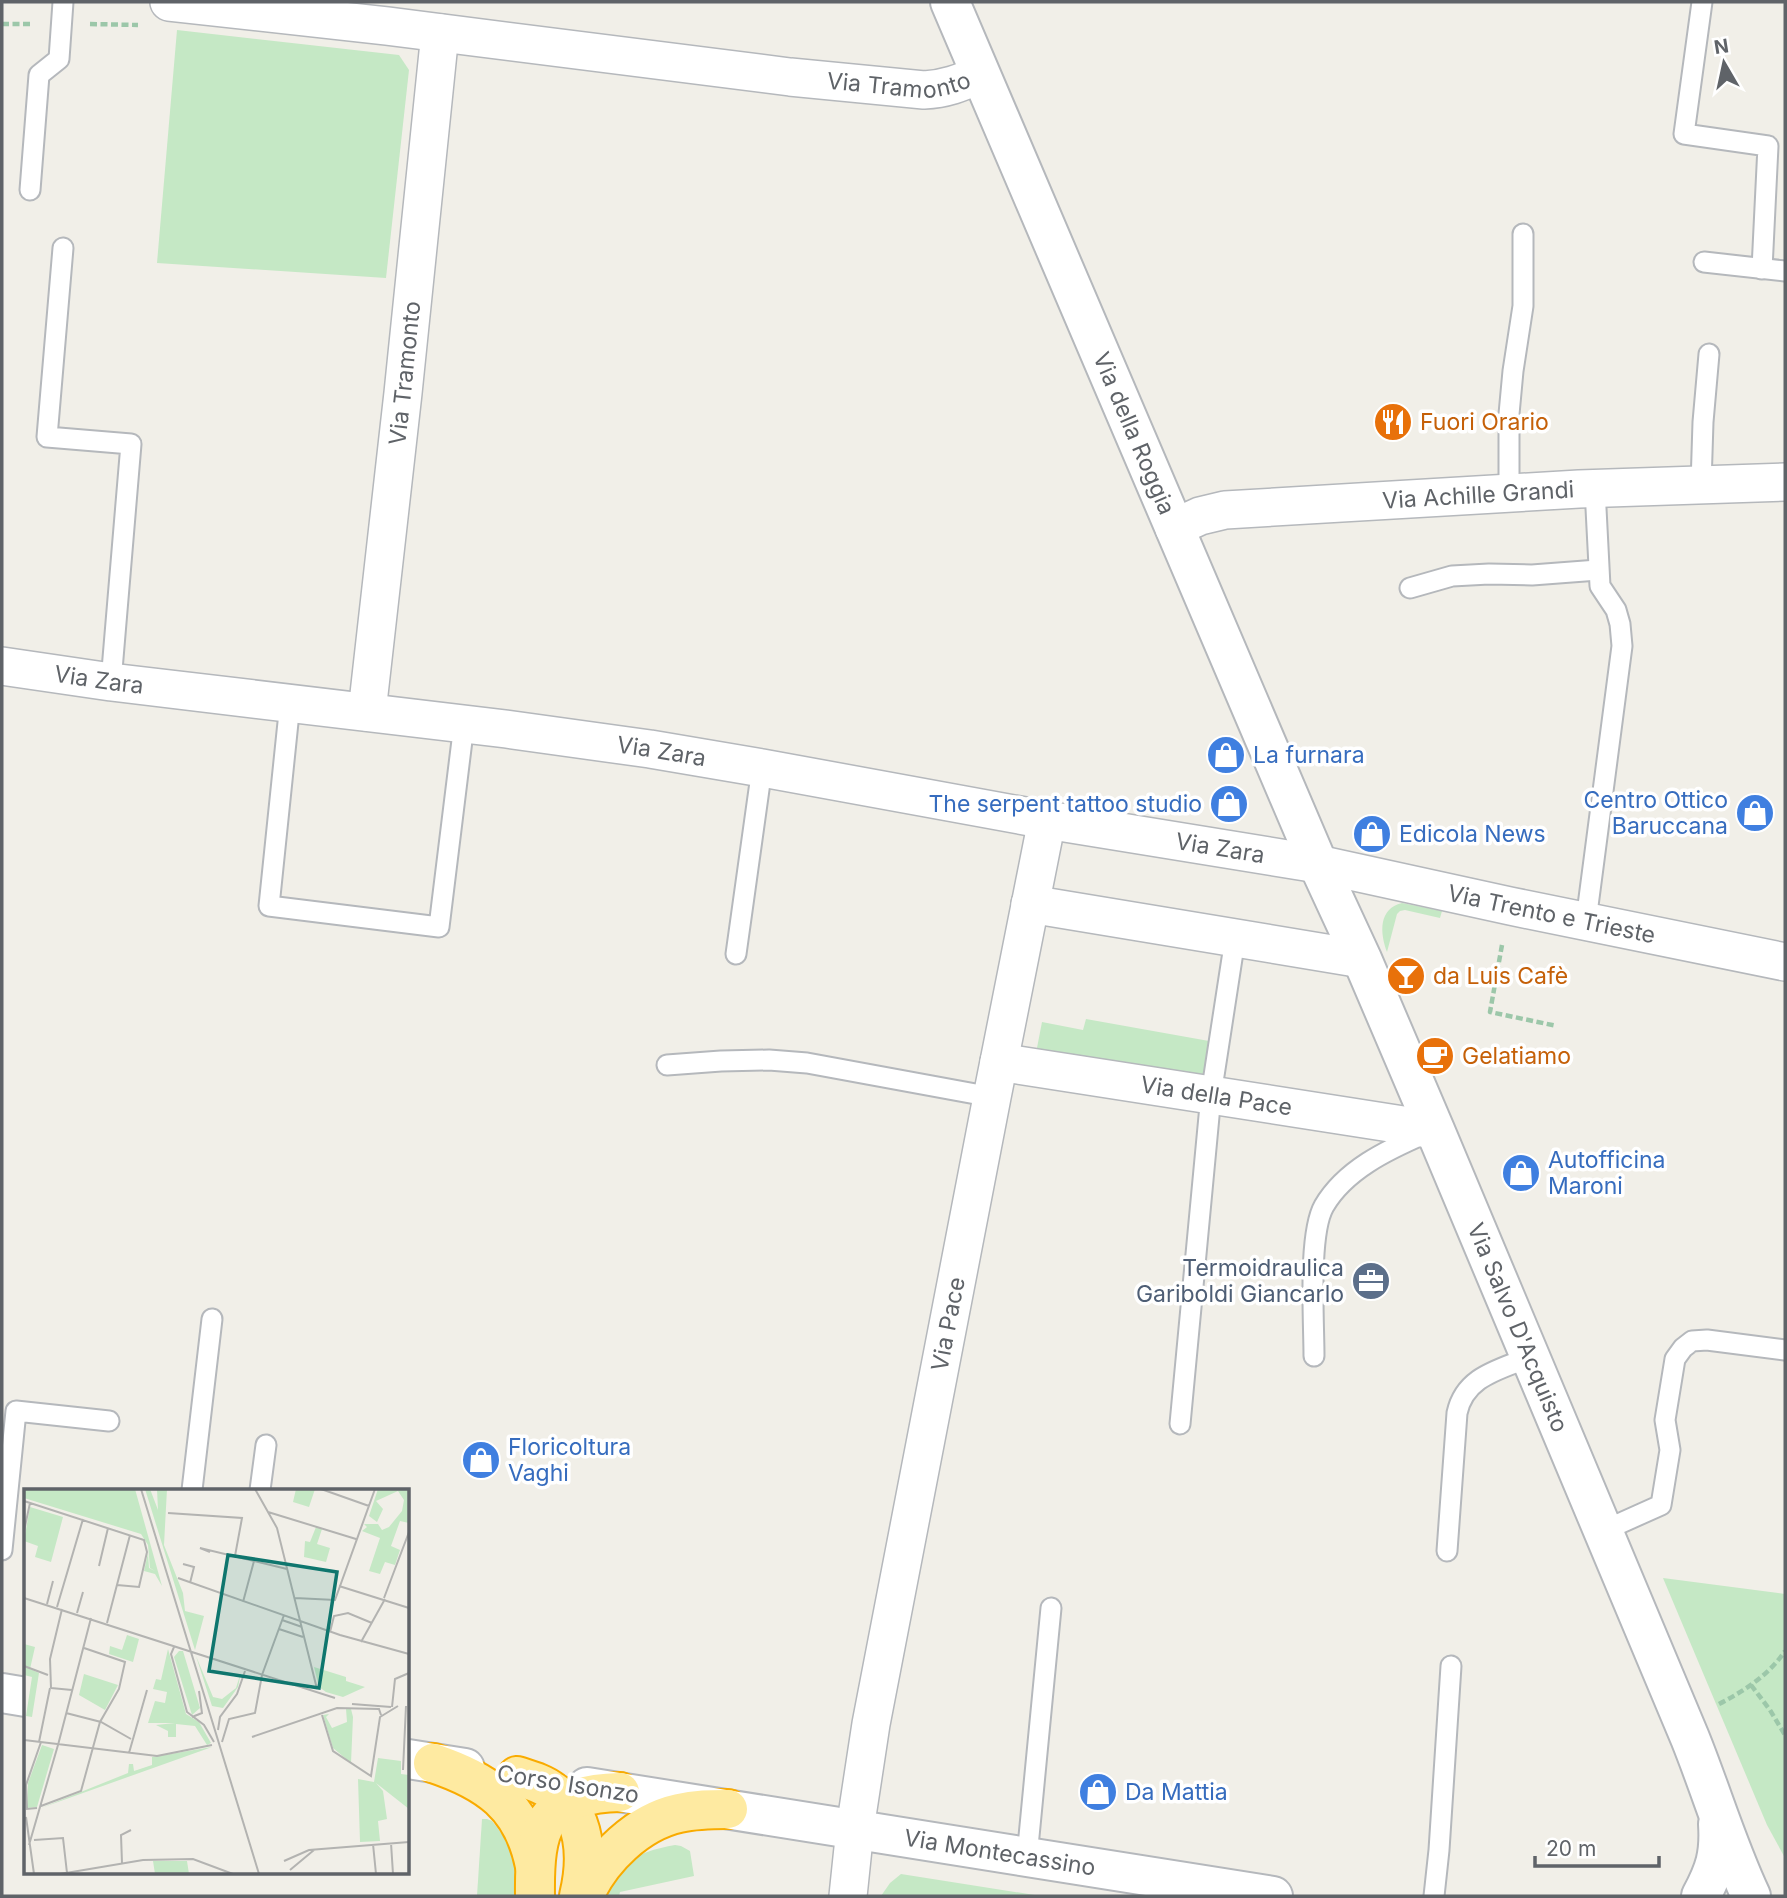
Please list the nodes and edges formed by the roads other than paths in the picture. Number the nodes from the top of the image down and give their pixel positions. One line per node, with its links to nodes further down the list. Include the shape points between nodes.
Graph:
1 (63, 2): 7 (lane, via 59,59 39,75)
2 (950, 2): 6 (street, Via della Roggia)
3 (1702, 2): 11 (lane, via 1684,134 1768,146)
4 (158, 13): 5 (street, Via Tramonto)
5 (440, 33): 6 (street, Via Tramonto, via 924,90 943,89); 24 (street, Via Tramonto)
6 (980, 74): 18 (street, Via della Roggia)
7 (30, 190)
8 (1523, 234): 17 (lane, via 1523,306 1509,414)
9 (63, 248): 22 (lane, via 47,437 131,444)
10 (1704, 262): 11 (lane)
11 (1762, 268): 12 (lane)
12 (1785, 271)
13 (1710, 354): 15 (lane)
14 (1785, 482): 15 (street, Via Achille Grandi)
15 (1701, 485): 16 (street, Via Achille Grandi)
16 (1595, 489): 17 (street, Via Achille Grandi); 19 (lane)
17 (1510, 493): 18 (street, Via Achille Grandi, via 1225,510)
18 (1174, 528): 28 (street, Via della Roggia)
19 (1598, 570): 20 (lane, via 1452,576); 30 (lane, via 1600,586 1616,610 1622,646)
20 (1410, 588)
21 (2, 666): 22 (street, Via Zara)
22 (111, 682): 23 (street, Via Zara)
23 (290, 703): 24 (street, Via Zara); 25 (lane, via 269,906 439,927)
24 (367, 712): 25 (street, Via Zara)
25 (464, 724): 26 (street, Via Zara)
26 (762, 768): 27 (street, Via Zara); 32 (lane)
27 (1048, 820): 28 (street, Via Zara); 29 (street, Via Pace)
28 (1318, 864): 30 (street, Via Trento e Trieste); 33 (street, Via Salvo D'Acquisto)
29 (1030, 904): 31 (street); 36 (street, Via Pace)
30 (1586, 921): 34 (street, Via Trento e Trieste)
31 (1236, 939): 33 (street); 37 (lane)
32 (736, 954)
33 (1362, 960): 38 (street, Via Salvo D'Acquisto)
34 (1785, 962)
35 (667, 1065): 36 (lane, via 769,1060)
36 (995, 1080): 37 (street, Via della Pace); 61 (street, Via Pace, via 871,1724)
37 (1211, 1095): 38 (street, Via della Pace); 44 (lane)
38 (1435, 1130): 41 (lane, via 1376,1157 1337,1189 1323,1208 1314,1256); 42 (street, Via Salvo D'Acquisto)
39 (212, 1319): 46 (lane)
40 (1785, 1350): 48 (lane, via 1707,1340 1692,1341 1683,1348 1675,1359 1665,1420 1670,1450 1661,1506)
41 (1314, 1356)
42 (1530, 1357): 48 (street, Via Salvo D'Acquisto); 50 (lane, via 1476,1381 1460,1400)
43 (109, 1421): 49 (lane, via 16,1411)
44 (1180, 1424)
45 (266, 1446): 47 (lane)
46 (192, 1489)
47 (260, 1489)
48 (1603, 1531): 58 (street, Via Salvo D'Acquisto)
49 (2, 1550)
50 (1447, 1551)
51 (1051, 1608): 62 (lane)
52 (1451, 1666): 67 (lane)
53 (2, 1693): 54 (street)
54 (24, 1697)
55 (420, 1761): 56 (street, Corso Isonzo); 63 (highway, via 462,1773 501,1800 526,1834)
56 (517, 1776): 57 (street, Corso Isonzo); 59 (highway)
57 (620, 1792): 59 (highway, via 600,1792); 60 (street, Corso Isonzo)
58 (1713, 1794): 68 (street, Via Salvo D'Acquisto, via 1718,1857); 71 (street, Via Salvo D'Acquisto)
59 (566, 1802): 63 (highway, via 547,1819 539,1836); 64 (highway, via 582,1832)
60 (728, 1809): 61 (street, Via Montecassino); 64 (highway, via 676,1813 646,1826 600,1868)
61 (855, 1829): 62 (street, Via Montecassino); 65 (street, Via Pace)
62 (1027, 1857): 66 (street, Via Montecassino)
63 (535, 1881)
64 (581, 1896)
65 (848, 1896)
66 (1273, 1896)
67 (1434, 1896)
68 (1701, 1896)
69 (1709, 1896): 70 (street, via 1729,1892)
70 (1743, 1896)
71 (1751, 1896)

